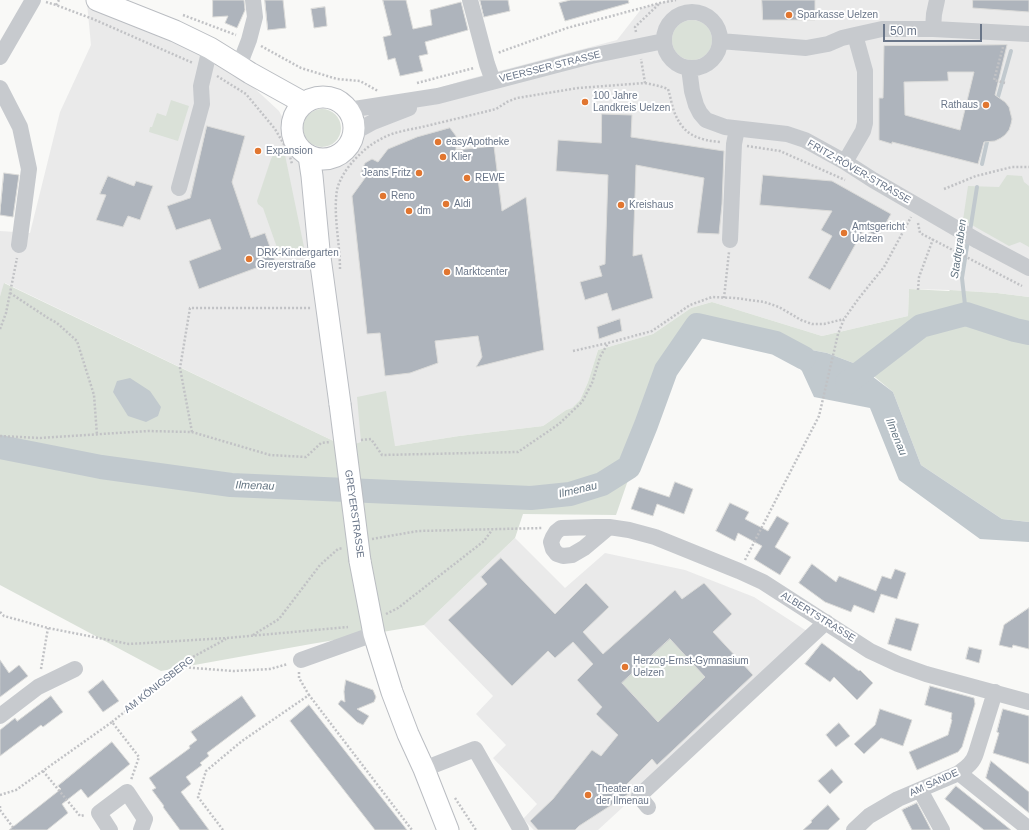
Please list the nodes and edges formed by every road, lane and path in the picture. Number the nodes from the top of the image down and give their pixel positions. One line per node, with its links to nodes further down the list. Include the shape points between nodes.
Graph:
1 (59, 0): 9 (path)
2 (97, 0): 20 (main road)
3 (253, 0): 15 (street, via 255,18)
4 (470, 0): 22 (street)
5 (676, 0): 8 (path)
6 (937, 0): 12 (street)
7 (39, 1): 9 (path); 21 (street)
8 (660, 3): 18 (path, via 635,27); 22 (path, via 567,28 500,52 494,61)
9 (56, 5): 23 (path)
10 (703, 7): 16 (street, via 675,17 666,28); 17 (street, via 717,27)
11 (182, 14): 15 (path)
12 (933, 29): 13 (street, via 882,29); 14 (street)
13 (854, 34): 17 (street, via 828,44 806,48); 39 (street, via 865,70 865,123 856,145)
14 (1029, 34)
15 (249, 40): 25 (street); 30 (path, via 301,68 337,79 360,81)
16 (664, 41): 18 (street, VEERSSER STRASSE); 24 (street, via 665,49 674,62)
17 (720, 41): 24 (street, via 712,59 702,66)
18 (639, 46): 26 (street, VEERSSER STRASSE); 51 (path, via 645,83 578,88 517,98 496,109 397,133 379,140 358,155 337,189)
19 (1003, 46): 27 (path, via 994,80)
20 (210, 48): 23 (street); 25 (main road)
21 (0, 57)
22 (487, 64): 26 (street); 28 (path)
23 (205, 68): 41 (path, via 246,94 275,129 289,152); 43 (street, via 201,86 202,104)
24 (689, 68): 34 (street, FRITZ-RÖVER-STRASSE, via 692,91 700,113 706,120)
25 (244, 69): 32 (main road)
26 (493, 82): 31 (street, VEERSSER STRASSE)
27 (1005, 83)
28 (412, 85)
29 (0, 88): 48 (street, via 20,127 29,169)
30 (382, 93)
31 (438, 96): 33 (street, VEERSSER STRASSE); 35 (street, VEERSSER STRASSE, via 373,122)
32 (299, 110): 33 (main road, via 312,99 328,97); 37 (main road, via 292,126 293,135 296,144)
33 (348, 110): 35 (main road, via 352,117)
34 (737, 129): 39 (street, FRITZ-RÖVER-STRASSE, via 787,134 805,140); 47 (street, via 734,144)
35 (353, 133): 38 (main road, via 346,148)
36 (761, 148): 42 (path, via 780,151)
37 (309, 156): 38 (main road, via 325,159); 49 (main road, GREYERSTRASSE)
38 (332, 157): 49 (main road, GREYERSTRASSE, via 326,177)
39 (845, 162): 45 (street, FRITZ-RÖVER-STRASSE)
40 (1029, 167): 44 (path, via 1004,168)
41 (294, 170)
42 (845, 180)
43 (179, 188)
44 (944, 189)
45 (913, 211): 46 (path, via 920,232); 50 (street, FRITZ-RÖVER-STRASSE, via 958,229); 57 (path, via 884,267)
46 (933, 239): 52 (path); 53 (path, via 919,277)
47 (730, 240): 55 (path)
48 (19, 245): 54 (path)
49 (319, 250): 56 (main road, GREYERSTRASSE)
50 (1029, 268)
51 (340, 275)
52 (1022, 286)
53 (918, 290)
54 (10, 294): 58 (path); 62 (path, via 57,323 77,341 94,395)
55 (724, 298): 57 (path, via 764,302 812,324); 59 (path, via 712,297 690,305 652,331)
56 (327, 308): 61 (path, via 190,308 180,368); 72 (main road, GREYERSTRASSE, bridge, via 360,561)
57 (844, 319): 68 (path, via 838,334 819,416)
58 (0, 329)
59 (608, 343): 60 (path); 65 (path, via 582,402 559,424 518,452)
60 (573, 351)
61 (192, 432): 62 (path, via 148,431); 64 (path)
62 (97, 435): 63 (path, via 40,438)
63 (0, 436)
64 (270, 455)
65 (429, 455)
66 (561, 528): 67 (street, ALBERTSTRASSE); 67 (street, via 551,542 557,554 563,556 572,555 584,548); 72 (path, via 492,530 484,541)
67 (609, 528): 68 (street, ALBERTSTRASSE, via 655,537)
68 (739, 571): 70 (street, ALBERTSTRASSE, via 763,582)
69 (0, 612): 71 (path, via 4,616)
70 (826, 622): 78 (street, ALBERTSTRASSE, via 870,651 898,664); 90 (street, via 639,796)
71 (48, 628): 73 (path, via 129,644); 77 (path)
72 (373, 628): 73 (path, via 355,626); 74 (street, via 359,639); 83 (main road, GREYERSTRASSE, via 392,692)
73 (227, 638): 75 (path, AM KÖNIGSBERG, via 191,658)
74 (301, 660): 75 (path, via 270,669 233,671); 79 (path, via 299,678)
75 (181, 667): 82 (path, AM KÖNIGSBERG)
76 (75, 669): 77 (street)
77 (38, 686): 81 (street)
78 (994, 692): 80 (street, ALBERTSTRASSE); 85 (street, AM SANDE, via 973,761)
79 (309, 695): 96 (path, via 242,741 206,771 198,797); 97 (path)
80 (1029, 702)
81 (0, 716)
82 (112, 722): 84 (path, AM KÖNIGSBERG); 87 (path, via 139,757)
83 (424, 769): 98 (main road, GREYERSTRASSE); 99 (main road, GREYERSTRASSE); 100 (street, via 475,749)
84 (43, 771): 88 (path, AM KÖNIGSBERG, via 16,790); 91 (path, via 80,816)
85 (959, 773): 86 (street, AM SANDE); 92 (street)
86 (920, 790): 101 (street, AM SANDE, via 869,816); 102 (street)
87 (127, 792): 91 (street); 95 (street, via 145,819)
88 (0, 795)
89 (0, 806): 93 (path, via 0,810)
90 (648, 807)
91 (99, 813): 94 (street)
92 (1029, 829)
93 (14, 830)
94 (110, 830)
95 (141, 830)
96 (223, 830)
97 (412, 830)
98 (448, 830)
99 (460, 830)
100 (521, 830)
101 (854, 830)
102 (942, 830)

